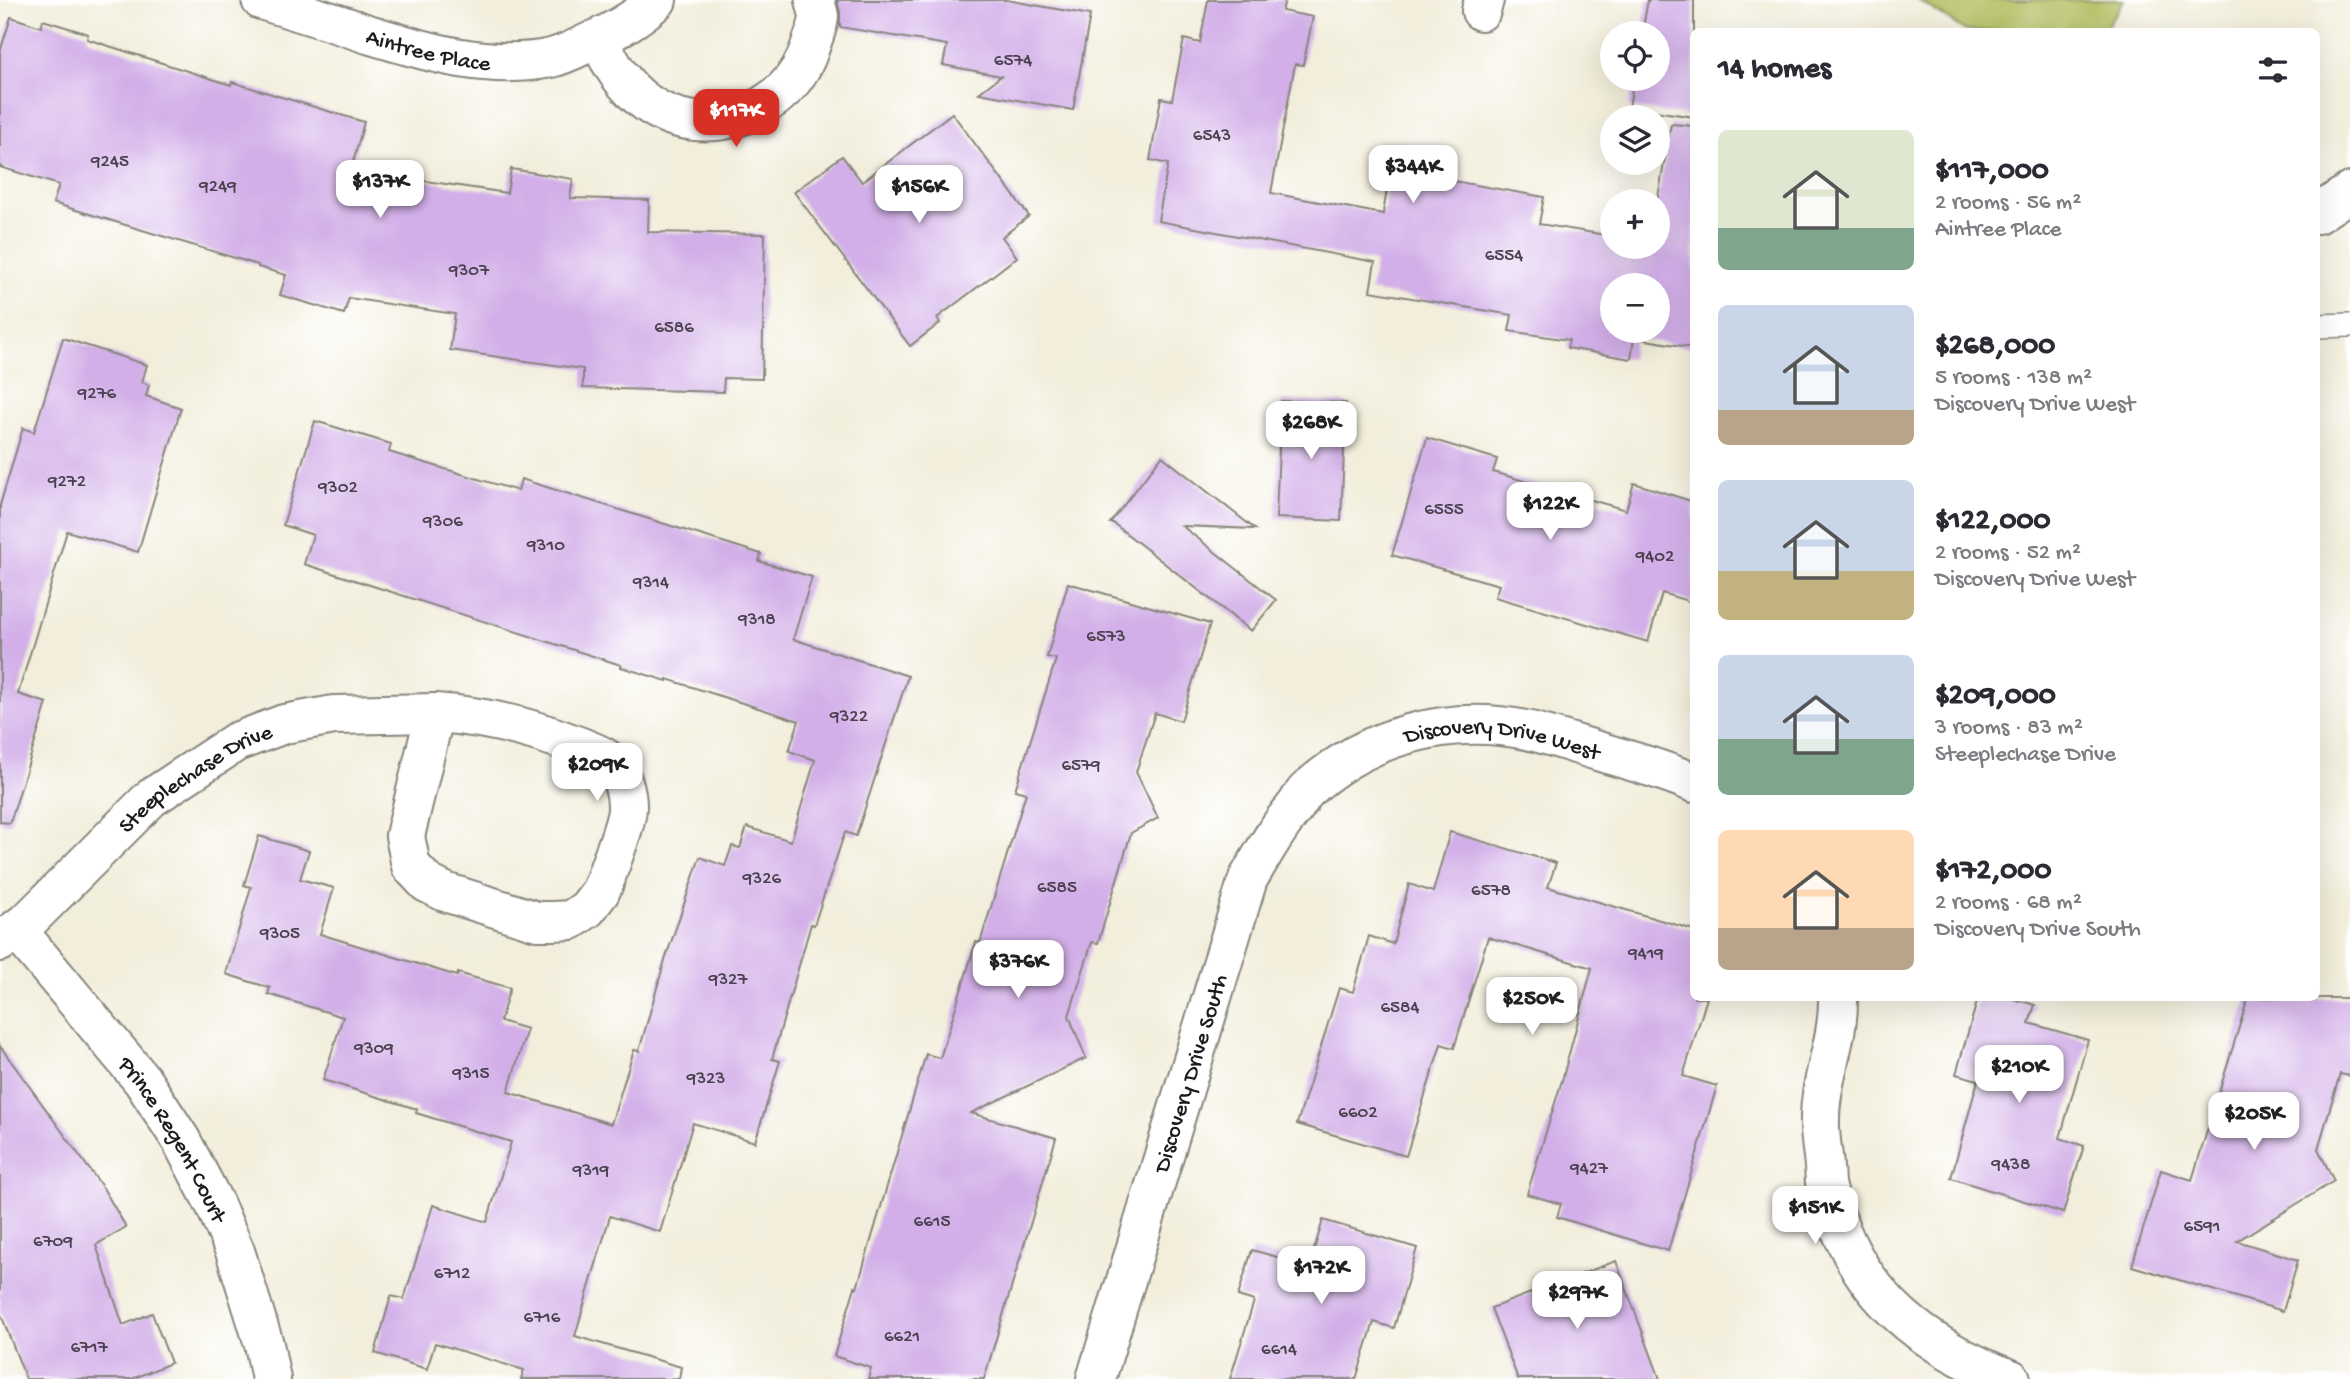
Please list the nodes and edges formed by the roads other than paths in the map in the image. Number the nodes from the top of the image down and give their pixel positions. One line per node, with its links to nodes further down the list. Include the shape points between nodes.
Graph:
1 (261, 0): 4 (street, Aintree Place, via 461,60 550,58)
2 (657, 0): 4 (street, Aintree Place, via 639,17)
3 (815, 0): 4 (street, via 819,18 806,60 790,84 757,111 729,120 698,121 649,104 620,78)
4 (598, 39)
5 (2350, 192): 6 (street)
6 (2320, 212)
7 (2350, 325): 8 (lane)
8 (2320, 326)
9 (435, 713): 9 (street, Steeplechase Drive, via 507,722 602,756 615,767 628,809 600,892 587,909 571,920 537,920 445,892 427,883 411,866 405,836); 12 (street, Steeplechase Drive, via 334,715 284,724 236,742 151,798)
10 (1690, 781): 11 (street, Discovery Drive West, via 1550,736 1486,724 1403,734 1364,750)
11 (1316, 783): 15 (street, Discovery Drive South, via 1284,819 1248,879)
12 (8, 936): 14 (street, Prince Regent Court, via 142,1080 181,1140 235,1251)
13 (1838, 1001): 16 (street, via 1820,1128 1826,1190 1844,1238 1868,1281 1903,1319 1954,1355)
14 (271, 1379)
15 (1096, 1379)
16 (2011, 1379)

